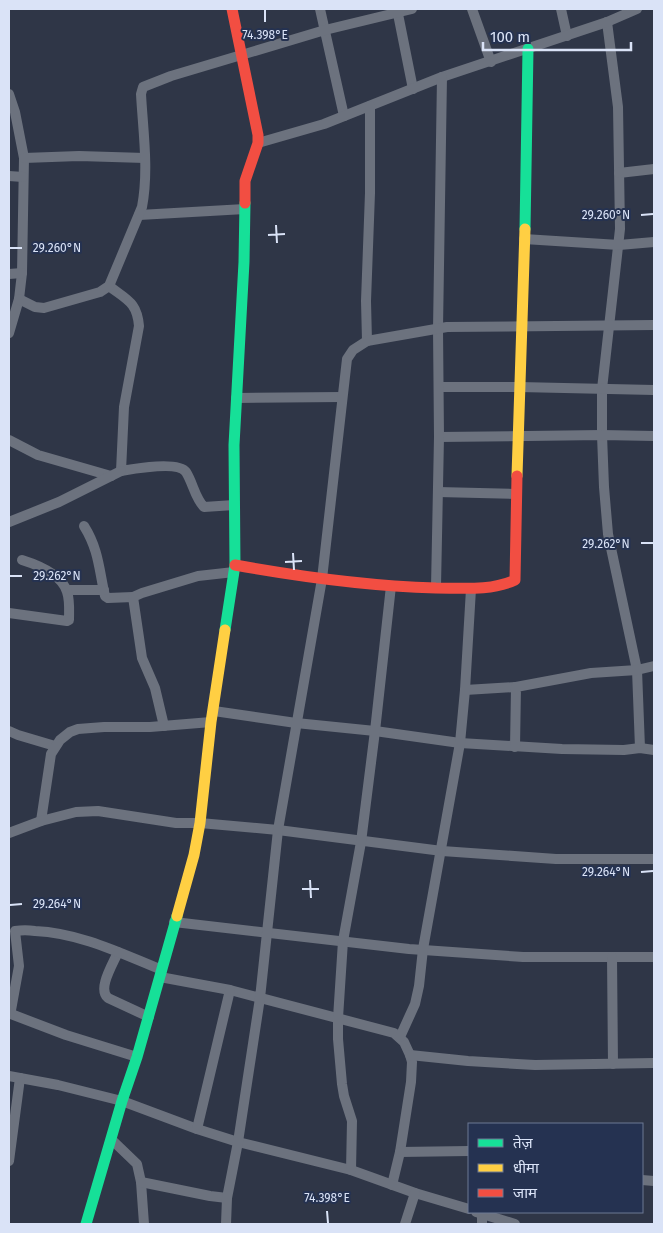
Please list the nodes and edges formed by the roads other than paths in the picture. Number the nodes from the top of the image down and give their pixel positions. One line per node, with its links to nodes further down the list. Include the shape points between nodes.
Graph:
1 (232, 9): 12 (street)
2 (320, 9): 9 (street)
3 (412, 9): 7 (street)
4 (472, 9): 13 (street)
5 (561, 9): 10 (street)
6 (637, 9): 8 (street)
7 (397, 10): 9 (street); 15 (street)
8 (607, 22): 10 (street); 23 (street, via 618,107)
9 (325, 30): 12 (street); 18 (street)
10 (568, 36): 11 (street)
11 (528, 49): 13 (street); 28 (street)
12 (241, 56): 19 (street); 21 (street, via 143,87)
13 (491, 62): 14 (street)
14 (442, 77): 15 (street); 38 (street)
15 (413, 89): 17 (street)
16 (9, 94): 20 (street)
17 (370, 106): 18 (street); 40 (street)
18 (344, 116): 19 (street)
19 (258, 143): 26 (street, via 245,181)
20 (24, 158): 21 (street); 25 (street)
21 (145, 158): 27 (street, via 143,200)
22 (654, 168): 23 (street)
23 (619, 173): 30 (street)
24 (9, 176): 25 (street)
25 (23, 177): 31 (street)
26 (245, 209): 27 (street); 46 (street)
27 (138, 215): 33 (street)
28 (524, 239): 30 (street); 37 (street)
29 (654, 242): 30 (street)
30 (619, 244): 35 (street)
31 (22, 273): 32 (street); 34 (street)
32 (9, 274)
33 (110, 286): 34 (street, via 100,292 44,308); 52 (street, via 134,305 140,326 124,407)
34 (19, 299): 39 (street)
35 (611, 324): 36 (street); 37 (street); 43 (street)
36 (654, 324)
37 (521, 326): 38 (street); 42 (street)
38 (438, 329): 40 (street); 41 (street)
39 (9, 334)
40 (367, 341): 45 (street, via 353,350 348,359)
41 (439, 387): 42 (street); 50 (street)
42 (519, 387): 43 (street); 48 (street)
43 (602, 389): 44 (street); 47 (street)
44 (654, 390)
45 (342, 397): 46 (street); 60 (street)
46 (236, 398): 55 (street)
47 (602, 435): 48 (street); 49 (street); 69 (street, via 608,534)
48 (518, 436): 50 (street); 54 (street)
49 (654, 436)
50 (439, 437): 53 (street)
51 (9, 440): 52 (street, via 38,455)
52 (116, 474): 55 (street, via 136,468 180,468 204,507); 56 (street)
53 (438, 492): 54 (street); 62 (street)
54 (516, 494): 63 (street, via 515,580 509,585)
55 (234, 505): 59 (street)
56 (9, 522)
57 (84, 526): 65 (street, via 98,556)
58 (22, 560): 64 (street, via 53,573)
59 (235, 569): 60 (street); 66 (street, via 198,576); 72 (street)
60 (322, 579): 61 (street); 73 (street)
61 (391, 586): 62 (street); 76 (street)
62 (436, 587): 63 (street)
63 (471, 589): 71 (street)
64 (66, 590): 65 (street); 67 (street, via 67,621)
65 (104, 590): 66 (street, via 108,598)
66 (133, 597): 74 (street, via 142,658 155,688)
67 (9, 613)
68 (654, 666): 69 (street)
69 (637, 670): 70 (street, via 592,673); 80 (street)
70 (516, 687): 71 (street); 79 (street)
71 (466, 690): 77 (street)
72 (213, 717): 73 (street); 74 (street); 83 (street)
73 (296, 723): 76 (street); 84 (street)
74 (164, 726): 78 (street, via 78,729)
75 (9, 730): 78 (street)
76 (376, 731): 77 (street); 86 (street)
77 (460, 744): 79 (street); 87 (street)
78 (55, 746): 82 (street)
79 (515, 747): 80 (street)
80 (640, 748): 81 (street)
81 (654, 750)
82 (41, 821): 83 (street, via 76,812 98,811 176,823); 85 (street)
83 (200, 823): 84 (street); 89 (street)
84 (278, 830): 86 (street); 91 (street)
85 (9, 833)
86 (361, 842): 87 (street); 92 (street)
87 (442, 852): 88 (street, via 556,859); 93 (street)
88 (654, 858)
89 (174, 922): 91 (street); 97 (street)
90 (12, 933): 94 (street, via 43,931 68,934); 104 (street, via 19,966 10,1010 13,1015)
91 (268, 934): 92 (street); 99 (street)
92 (343, 941): 93 (street); 101 (street)
93 (424, 949): 96 (street, via 523,957); 102 (street, via 415,1004)
94 (118, 952): 97 (street); 100 (street, via 103,987 104,995)
95 (654, 957): 96 (street)
96 (612, 958): 106 (street)
97 (161, 973): 98 (street); 100 (street)
98 (230, 990): 99 (street); 110 (street)
99 (260, 998): 101 (street); 112 (street)
100 (149, 1016): 104 (street)
101 (338, 1018): 102 (street, via 394,1032); 116 (street, via 342,1084 352,1121)
102 (400, 1037): 103 (street)
103 (410, 1055): 106 (street, via 535,1065); 113 (street, via 411,1082)
104 (138, 1057): 109 (street)
105 (654, 1063): 106 (street)
106 (613, 1064)
107 (9, 1076): 108 (street)
108 (20, 1078): 109 (street); 115 (street)
109 (122, 1101): 110 (street); 111 (street)
110 (197, 1129): 112 (street)
111 (112, 1140): 117 (street, via 135,1160); 123 (street)
112 (238, 1142): 116 (street); 120 (street)
113 (400, 1152): 114 (street); 118 (street)
114 (468, 1152)
115 (9, 1160)
116 (351, 1170): 118 (street)
117 (141, 1182): 120 (street); 124 (street)
118 (392, 1185): 119 (street)
119 (415, 1193): 121 (street); 126 (street)
120 (227, 1198): 125 (street)
121 (468, 1209)
122 (480, 1217): 127 (street)
123 (86, 1224)
124 (144, 1224)
125 (226, 1224)
126 (406, 1224)
127 (515, 1224)

